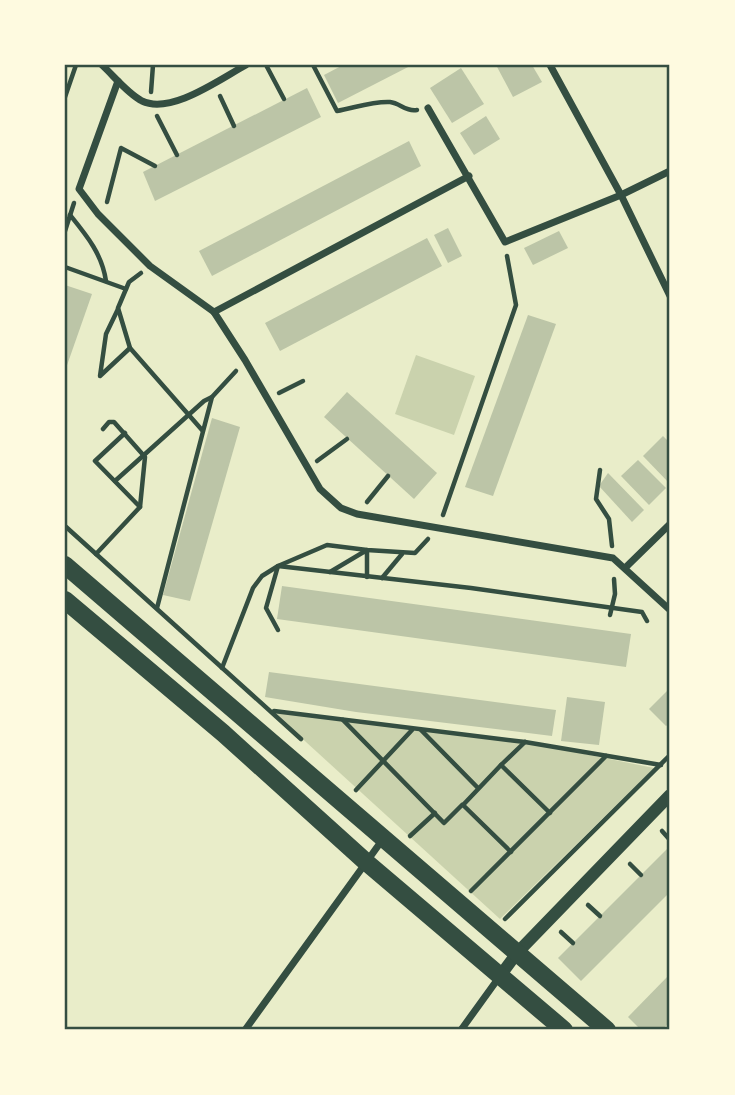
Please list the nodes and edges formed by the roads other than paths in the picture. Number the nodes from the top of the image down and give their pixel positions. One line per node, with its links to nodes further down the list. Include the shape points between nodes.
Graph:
1 (102, 65): 4 (street)
2 (246, 65): 4 (street, via 178,102 151,105)
3 (550, 65): 8 (street)
4 (118, 81): 10 (street, via 79,189 150,267)
5 (428, 108): 7 (street)
6 (670, 171): 8 (street)
7 (469, 176): 8 (street, via 505,242); 10 (street)
8 (621, 195): 9 (street)
9 (670, 296)
10 (214, 312): 13 (street, via 320,489 341,508 613,558)
11 (670, 524): 13 (street)
12 (65, 565): 17 (main road)
13 (625, 568): 15 (street)
14 (65, 600): 18 (main road)
15 (670, 610)
16 (670, 795): 19 (street)
17 (383, 839): 18 (street); 19 (main road)
18 (366, 862): 20 (main road); 21 (street)
19 (517, 953): 20 (street); 24 (main road)
20 (500, 976): 22 (street); 23 (main road)
21 (245, 1030)
22 (461, 1030)
23 (564, 1030)
24 (607, 1030)

